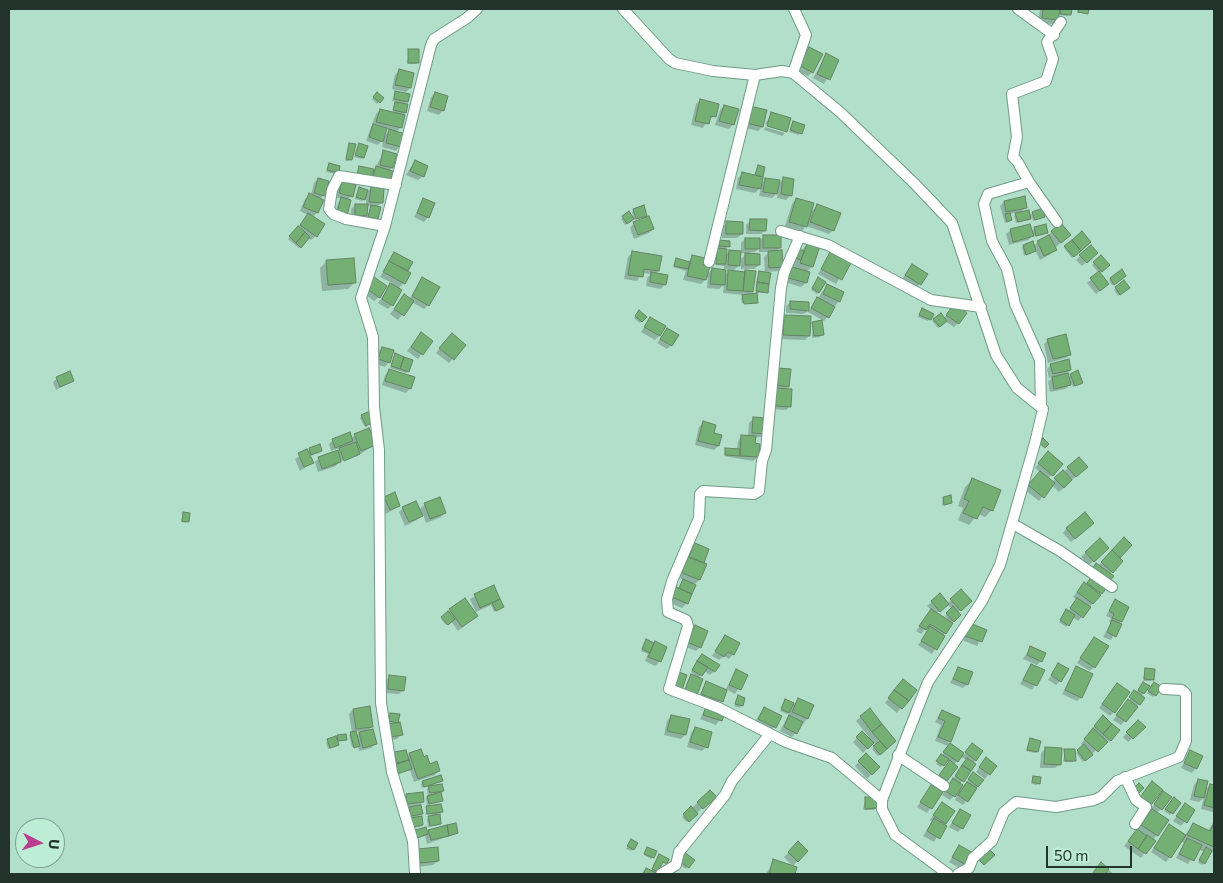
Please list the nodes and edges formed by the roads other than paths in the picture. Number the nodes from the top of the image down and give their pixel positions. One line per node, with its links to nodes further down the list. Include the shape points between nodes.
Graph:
1 (477, 9): 10 (street, via 434,39 431,45)
2 (623, 9): 8 (street, via 675,63)
3 (794, 9): 7 (street, via 806,36)
4 (1018, 9): 6 (street)
5 (1060, 22): 6 (street)
6 (1054, 35): 9 (street, via 1047,42 1052,59 1046,81 1012,94 1017,137 1013,157)
7 (793, 73): 8 (street, via 782,71); 16 (street, via 840,112 952,223)
8 (755, 75): 15 (street)
9 (1029, 182): 11 (street); 17 (street, via 988,194 984,204 992,241 1007,268 1015,304 1040,360)
10 (396, 185): 12 (street); 12 (street, via 339,176 332,190 329,209 332,214)
11 (1057, 222)
12 (385, 226): 28 (street, via 361,298 374,340 374,407 379,450 381,703 392,772 413,841)
13 (781, 231): 14 (street)
14 (800, 236): 16 (street, via 828,245 931,300); 21 (street, via 781,288 766,450 759,491 754,494 701,492 699,518 672,581 666,606 669,613 686,620 688,626 670,690 719,708)
15 (709, 262)
16 (981, 307): 17 (street, via 1001,364 1017,388)
17 (1041, 406): 18 (street, via 1043,415)
18 (1013, 524): 19 (street, via 1060,551); 22 (street, via 1003,558 988,591 928,682)
19 (1112, 588)
20 (1164, 689): 23 (street, via 1182,690 1186,694 1184,750 1174,760)
21 (770, 734): 25 (street, via 832,758); 29 (street, via 678,852 676,865)
22 (898, 755): 24 (street); 25 (street)
23 (1125, 777): 26 (street, via 1136,800 1146,807); 27 (street, via 1094,800 1056,807 1016,802 1004,812 992,841 973,858)
24 (944, 786)
25 (882, 800): 30 (street, via 884,813 895,835)
26 (1135, 824)
27 (963, 873)
28 (415, 874)
29 (661, 874)
30 (948, 874)

